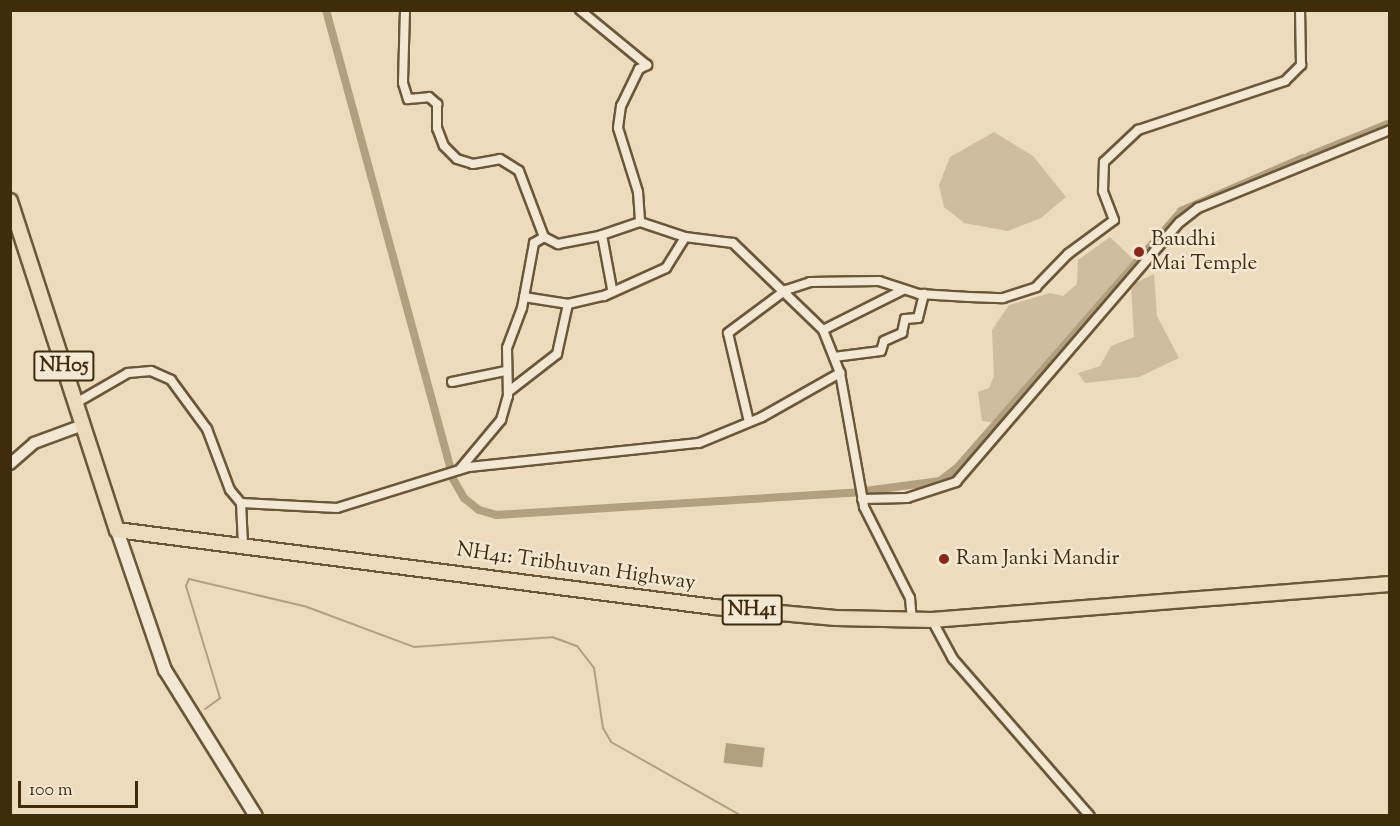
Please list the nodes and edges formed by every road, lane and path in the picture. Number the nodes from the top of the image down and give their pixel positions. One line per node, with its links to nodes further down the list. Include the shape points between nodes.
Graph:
1 (405, 10): 8 (street, via 403,83 408,99 429,97 437,104 437,128 444,146 457,159 473,164 500,159 519,171)
2 (580, 10): 6 (street, via 647,65 639,69 621,106 618,128 638,192)
3 (1300, 10): 13 (street, via 1301,64 1285,81 1138,130 1104,162 1103,191 1114,220 1068,254 1036,286 1003,298)
4 (1389, 130): 27 (street, via 1198,208 1159,246 956,482 931,494)
5 (10, 201): 22 (highway, NH05)
6 (640, 222): 7 (street); 9 (street)
7 (602, 235): 8 (street, via 558,244); 10 (street)
8 (544, 237): 14 (street, via 534,243)
9 (685, 237): 10 (street, via 666,268); 11 (street, via 733,243)
10 (612, 289): 15 (street, via 604,296)
11 (786, 290): 12 (street, via 810,282 839,280 879,281); 16 (street); 23 (street, via 728,333)
12 (903, 290): 13 (street); 16 (street)
13 (924, 294): 17 (street, via 918,318 905,319 902,333 884,341 881,351)
14 (524, 297): 15 (street); 18 (street, via 507,348)
15 (568, 304): 21 (street, via 557,354)
16 (823, 330): 17 (street)
17 (834, 357): 19 (street)
18 (505, 371): 20 (street); 21 (street)
19 (840, 373): 23 (street); 27 (street)
20 (452, 382)
21 (508, 392): 26 (street, via 501,420)
22 (76, 403): 24 (highway, NH05); 28 (street, via 129,373 151,371 171,380 207,429 230,490)
23 (749, 422): 26 (street, via 699,443)
24 (83, 425): 25 (street, via 34,443); 29 (highway, NH05)
25 (10, 464)
26 (459, 469): 28 (street, via 337,508)
27 (862, 499): 33 (street, via 868,520 910,598)
28 (241, 503): 30 (street)
29 (117, 530): 30 (highway, NH41: Tribhuvan Highway / NH41); 34 (main road, NH05, via 165,670)
30 (243, 545): 33 (highway, NH41: Tribhuvan Highway / NH41, via 714,607)
31 (1389, 584): 32 (highway, NH41: Tribhuvan Highway / NH41)
32 (932, 620): 33 (highway, NH41: Tribhuvan Highway / NH41); 35 (street, via 953,659)
33 (912, 621)
34 (256, 816)
35 (1090, 816)

